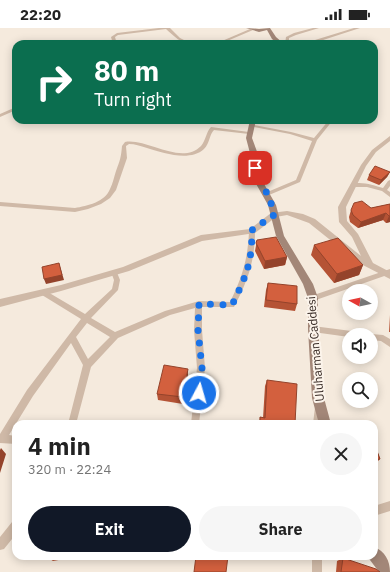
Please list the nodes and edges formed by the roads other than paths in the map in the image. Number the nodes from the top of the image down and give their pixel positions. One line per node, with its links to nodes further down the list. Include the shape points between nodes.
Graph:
1 (168, 28): 7 (street, via 117,34 113,37); 8 (street)
2 (268, 28): 5 (main road); 6 (main road)
3 (316, 28): 10 (street, via 291,36)
4 (358, 28): 11 (street)
5 (252, 30): 6 (main road); 9 (street)
6 (275, 39)
7 (114, 40)
8 (179, 40)
9 (227, 40)
10 (287, 40)
11 (319, 40)
12 (12, 110): 13 (street)
13 (0, 116)
14 (328, 124): 17 (street)
15 (251, 126): 17 (street); 21 (main road, Uluharman Caddesi, via 255,174); 23 (street, via 213,128 208,142 197,152 190,154 154,149 135,142 127,143 124,146 124,158 113,190 104,200 86,208 69,210)
16 (390, 138): 19 (street, via 374,151)
17 (315, 140): 21 (street, via 298,180)
18 (390, 182): 20 (street)
19 (353, 185): 20 (street, via 367,185); 26 (street, via 342,207 343,222)
20 (384, 190): 22 (street)
21 (266, 194): 24 (main road, Uluharman Caddesi)
22 (390, 195)
23 (0, 204)
24 (274, 215): 25 (street); 26 (street, via 300,216 312,221); 30 (main road, Uluharman Caddesi, via 280,236 308,284)
25 (252, 230): 27 (street, via 201,238); 32 (street, via 250,265 232,305)
26 (371, 266): 28 (street)
27 (114, 272): 29 (street); 33 (street, via 117,280 115,290)
28 (387, 273): 30 (street)
29 (44, 293): 31 (street); 33 (street)
30 (313, 298): 34 (main road, Uluharman Caddesi)
31 (0, 303)
32 (199, 304): 36 (street, via 168,313); 44 (street, via 198,330 202,368)
33 (86, 318): 36 (street); 37 (street)
34 (313, 329): 35 (street); 41 (main road, Uluharman Caddesi)
35 (342, 333)
36 (115, 336): 40 (street)
37 (72, 337): 40 (street); 42 (street)
38 (378, 338): 39 (street)
39 (390, 344)
40 (87, 365): 43 (street)
41 (318, 398): 45 (street); 46 (main road, Uluharman Caddesi)
42 (13, 420)
43 (73, 420)
44 (196, 420)
45 (317, 420)
46 (323, 420)
47 (12, 422): 48 (street)
48 (1, 439): 49 (street)
49 (12, 440)
50 (390, 506): 51 (street)
51 (378, 510)
52 (12, 531): 53 (street)
53 (0, 545)
54 (378, 559): 57 (main road)
55 (317, 560): 56 (street)
56 (317, 572)
57 (388, 572)

